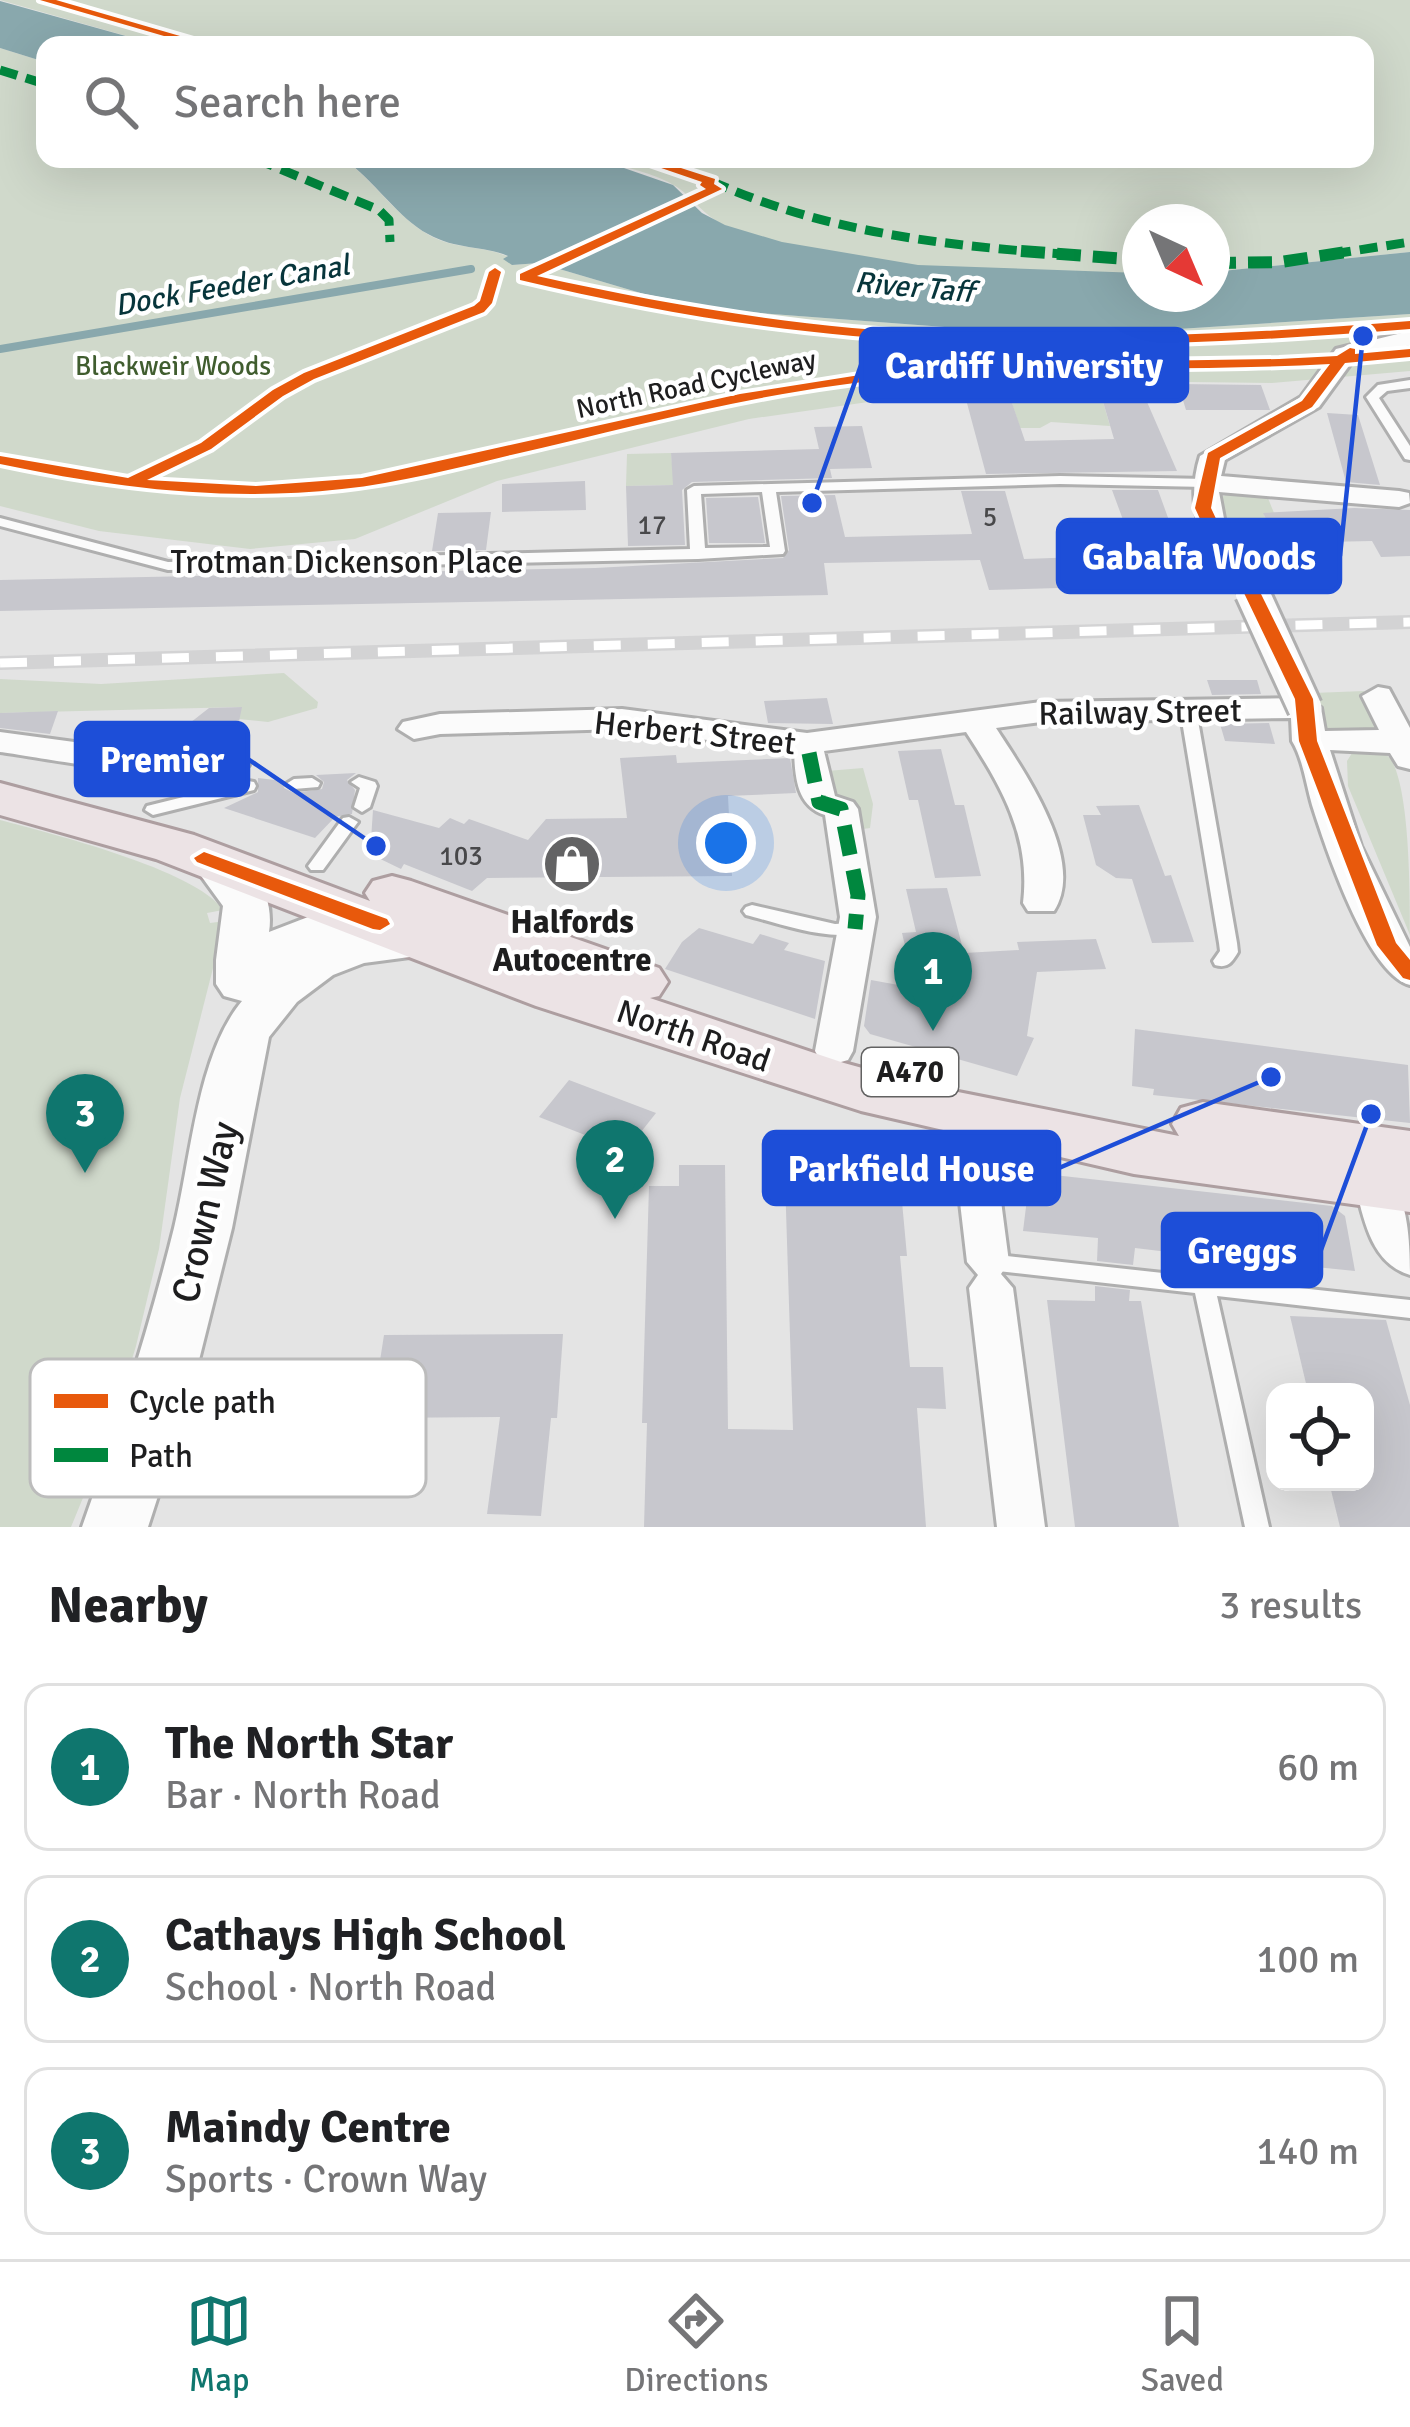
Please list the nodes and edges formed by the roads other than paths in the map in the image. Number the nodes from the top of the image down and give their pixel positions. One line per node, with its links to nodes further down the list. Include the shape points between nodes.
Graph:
1 (1410, 338): 4 (street, via 1346,354 1300,410 1213,456)
2 (1410, 384): 3 (lane, via 1372,397)
3 (1410, 456)
4 (1206, 483): 5 (lane); 6 (street); 12 (street, bridge, via 1203,508 1252,592)
5 (768, 488): 8 (lane, via 694,490); 8 (lane, Trotman Dickenson Place, via 778,551)
6 (1405, 499)
7 (0, 523): 8 (lane, Trotman Dickenson Place, via 168,566)
8 (698, 555)
9 (1378, 696): 15 (street)
10 (1188, 709): 11 (street, Railway Street); 12 (street, Railway Street); 27 (lane, via 1228,943)
11 (975, 721): 13 (street, Herbert Street, via 807,743 622,719); 22 (street, via 1031,812 1047,876)
12 (1307, 725): 15 (street, Railway Street); 29 (street, via 1387,946)
13 (414, 729)
14 (809, 753): 26 (street, via 819,802 841,809 858,895)
15 (1407, 753)
16 (18, 769): 18 (street, via 178,766); 20 (main road, North Road / A470); 21 (main road, North Road / A470, via 99,824)
17 (359, 782): 19 (lane, via 369,786)
18 (236, 788): 20 (lane)
19 (362, 806)
20 (153, 810): 25 (main road, North Road / A470, via 332,835)
21 (215, 862): 24 (main road, North Road / A470); 28 (street, Crown Way, via 250,913)
22 (1041, 902)
23 (752, 911): 26 (lane)
24 (358, 914): 25 (main road, North Road / A470); 28 (street, via 295,938)
25 (426, 925): 30 (street, Crown Way, via 315,962); 31 (main road, North Road / A470); 32 (main road, North Road / A470, via 557,992)
26 (855, 929): 31 (street)
27 (1222, 961)
28 (245, 972): 30 (street, Crown Way, via 235,1015)
29 (1410, 973)
30 (244, 1033): 38 (street, Crown Way)
31 (834, 1051): 33 (main road, North Road / A470, via 1018,1098)
32 (970, 1117): 33 (main road, North Road / A470, via 1187,1158); 35 (street)
33 (1399, 1176): 34 (street, via 1388,1234)
34 (1410, 1259)
35 (989, 1275): 36 (lane); 41 (street)
36 (1204, 1287): 37 (lane); 42 (lane)
37 (1410, 1309)
38 (169, 1359)
39 (125, 1497): 40 (street, Crown Way)
40 (115, 1527)
41 (1021, 1527)
42 (1257, 1527)

